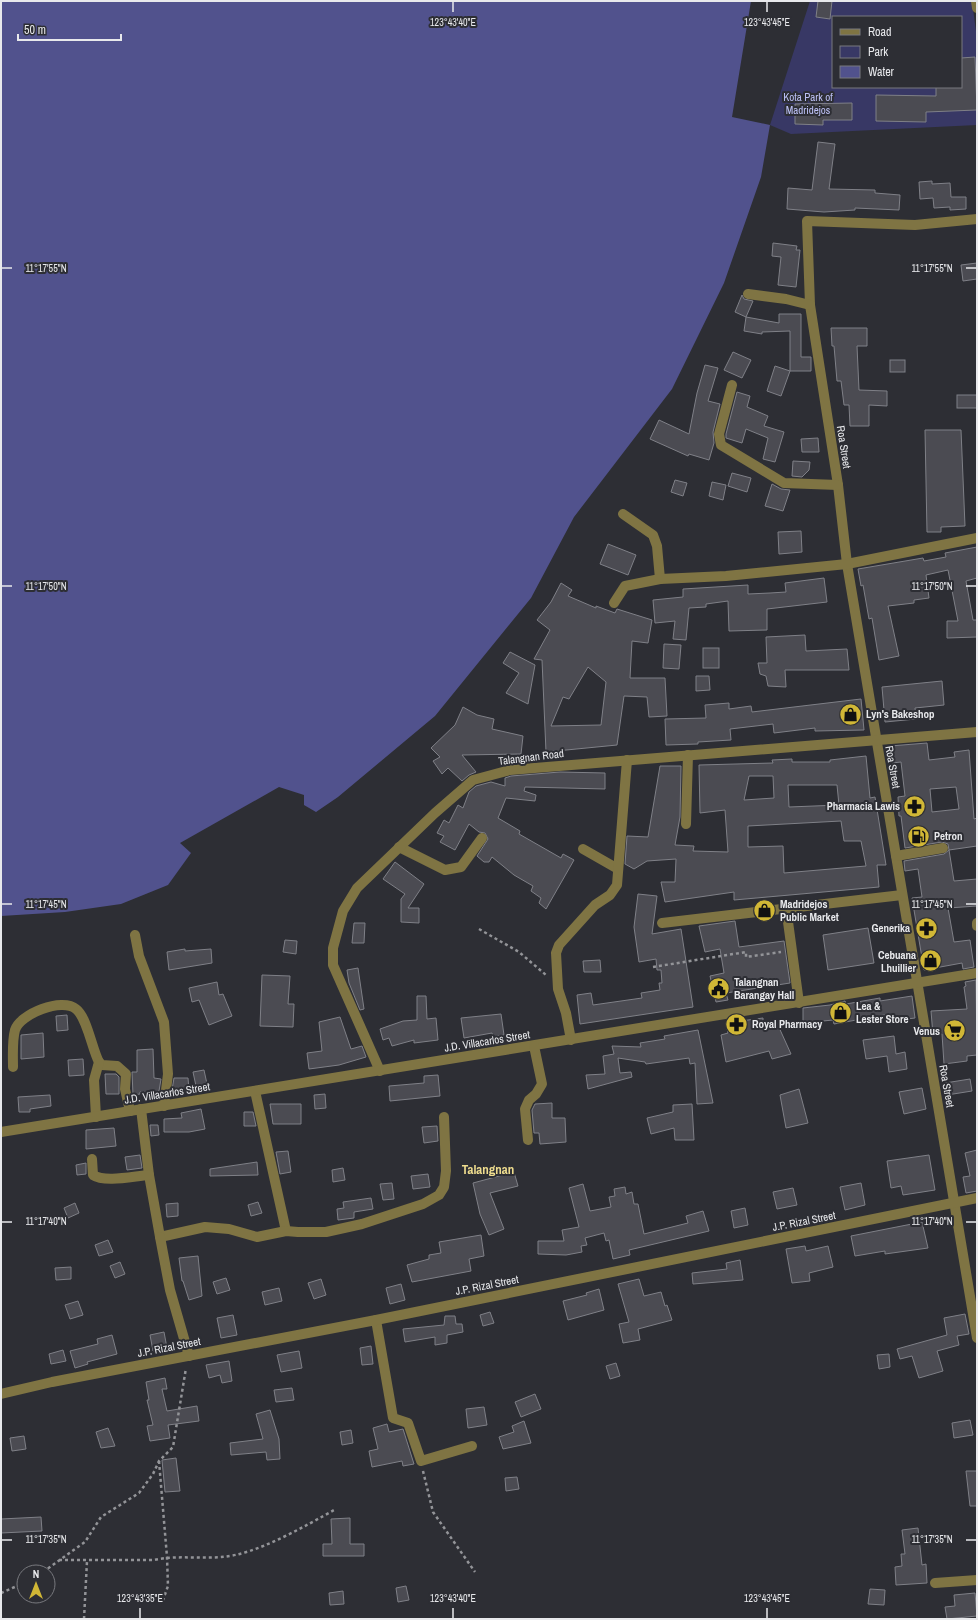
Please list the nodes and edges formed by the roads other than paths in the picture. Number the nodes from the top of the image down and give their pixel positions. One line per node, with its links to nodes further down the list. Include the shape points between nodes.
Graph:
1 (976, 1): 2 (street)
2 (977, 8)
3 (977, 219): 5 (street, Roa Street, via 914,225 807,221)
4 (748, 294): 5 (street)
5 (810, 305): 7 (street, Roa Street)
6 (732, 385): 7 (street, via 719,434 721,445 784,483)
7 (838, 485): 10 (street, Roa Street)
8 (623, 514): 11 (street, via 652,535 657,546)
9 (977, 538): 10 (street)
10 (846, 564): 11 (street, via 726,576); 14 (street, Roa Street)
11 (660, 578): 12 (street, via 624,586)
12 (614, 602)
13 (977, 732): 14 (street, Talangnan Road)
14 (876, 740): 15 (street, Talangnan Road); 22 (street, Roa Street)
15 (688, 755): 16 (street, Talangnan Road); 17 (street)
16 (627, 760): 19 (street, Talangnan Road, via 510,770 473,780); 23 (street)
17 (686, 824)
18 (482, 838): 19 (street, via 461,867 452,870 445,870)
19 (399, 847): 35 (street, Talangnan Road, via 357,888 343,910 333,948 333,965)
20 (583, 848): 23 (street)
21 (942, 848): 22 (street)
22 (896, 856): 24 (street, Roa Street)
23 (618, 869): 31 (street, via 617,885 610,895 595,905 556,953 558,984)
24 (902, 895): 25 (street); 29 (street, Roa Street)
25 (786, 907): 26 (street); 30 (street)
26 (662, 923)
27 (135, 935): 37 (street, via 139,956 164,1022 168,1074)
28 (977, 973): 29 (street, J.D. Villacarlos Street)
29 (917, 984): 30 (street, J.D. Villacarlos Street); 47 (street, Roa Street)
30 (799, 1003): 31 (street, J.D. Villacarlos Street)
31 (570, 1040): 32 (street, J.D. Villacarlos Street)
32 (534, 1046): 35 (street, J.D. Villacarlos Street); 43 (street, via 542,1084 525,1109)
33 (99, 1062): 34 (street, via 81,1015 75,1008 67,1005 45,1007 20,1022 15,1030); 39 (street, via 102,1065 117,1066 126,1074 124,1089); 40 (street, via 94,1080)
34 (13, 1067)
35 (380, 1071): 36 (street, J.D. Villacarlos Street)
36 (255, 1091): 37 (street, J.D. Villacarlos Street); 48 (street)
37 (164, 1106): 38 (street, J.D. Villacarlos Street)
38 (141, 1109): 39 (street, J.D. Villacarlos Street); 45 (street)
39 (130, 1111): 40 (street, J.D. Villacarlos Street)
40 (96, 1117): 42 (street, J.D. Villacarlos Street)
41 (444, 1117): 48 (street, via 446,1171 444,1187 439,1195 423,1204 362,1224 326,1232)
42 (1, 1132)
43 (528, 1140)
44 (92, 1159): 45 (street, via 93,1175 97,1177)
45 (149, 1175): 49 (street)
46 (977, 1198): 47 (street, J.P. Rizal Street)
47 (954, 1203): 50 (street, J.P. Rizal Street); 51 (street, Roa Street)
48 (286, 1231): 49 (street, via 257,1237 229,1229 205,1226)
49 (160, 1237): 52 (street, via 170,1290)
50 (376, 1320): 52 (street, J.P. Rizal Street); 54 (street, via 393,1418 408,1423 421,1461)
51 (977, 1338)
52 (189, 1356): 53 (street, J.P. Rizal Street)
53 (1, 1394)
54 (472, 1446)
55 (977, 1580): 56 (street)
56 (935, 1583)

